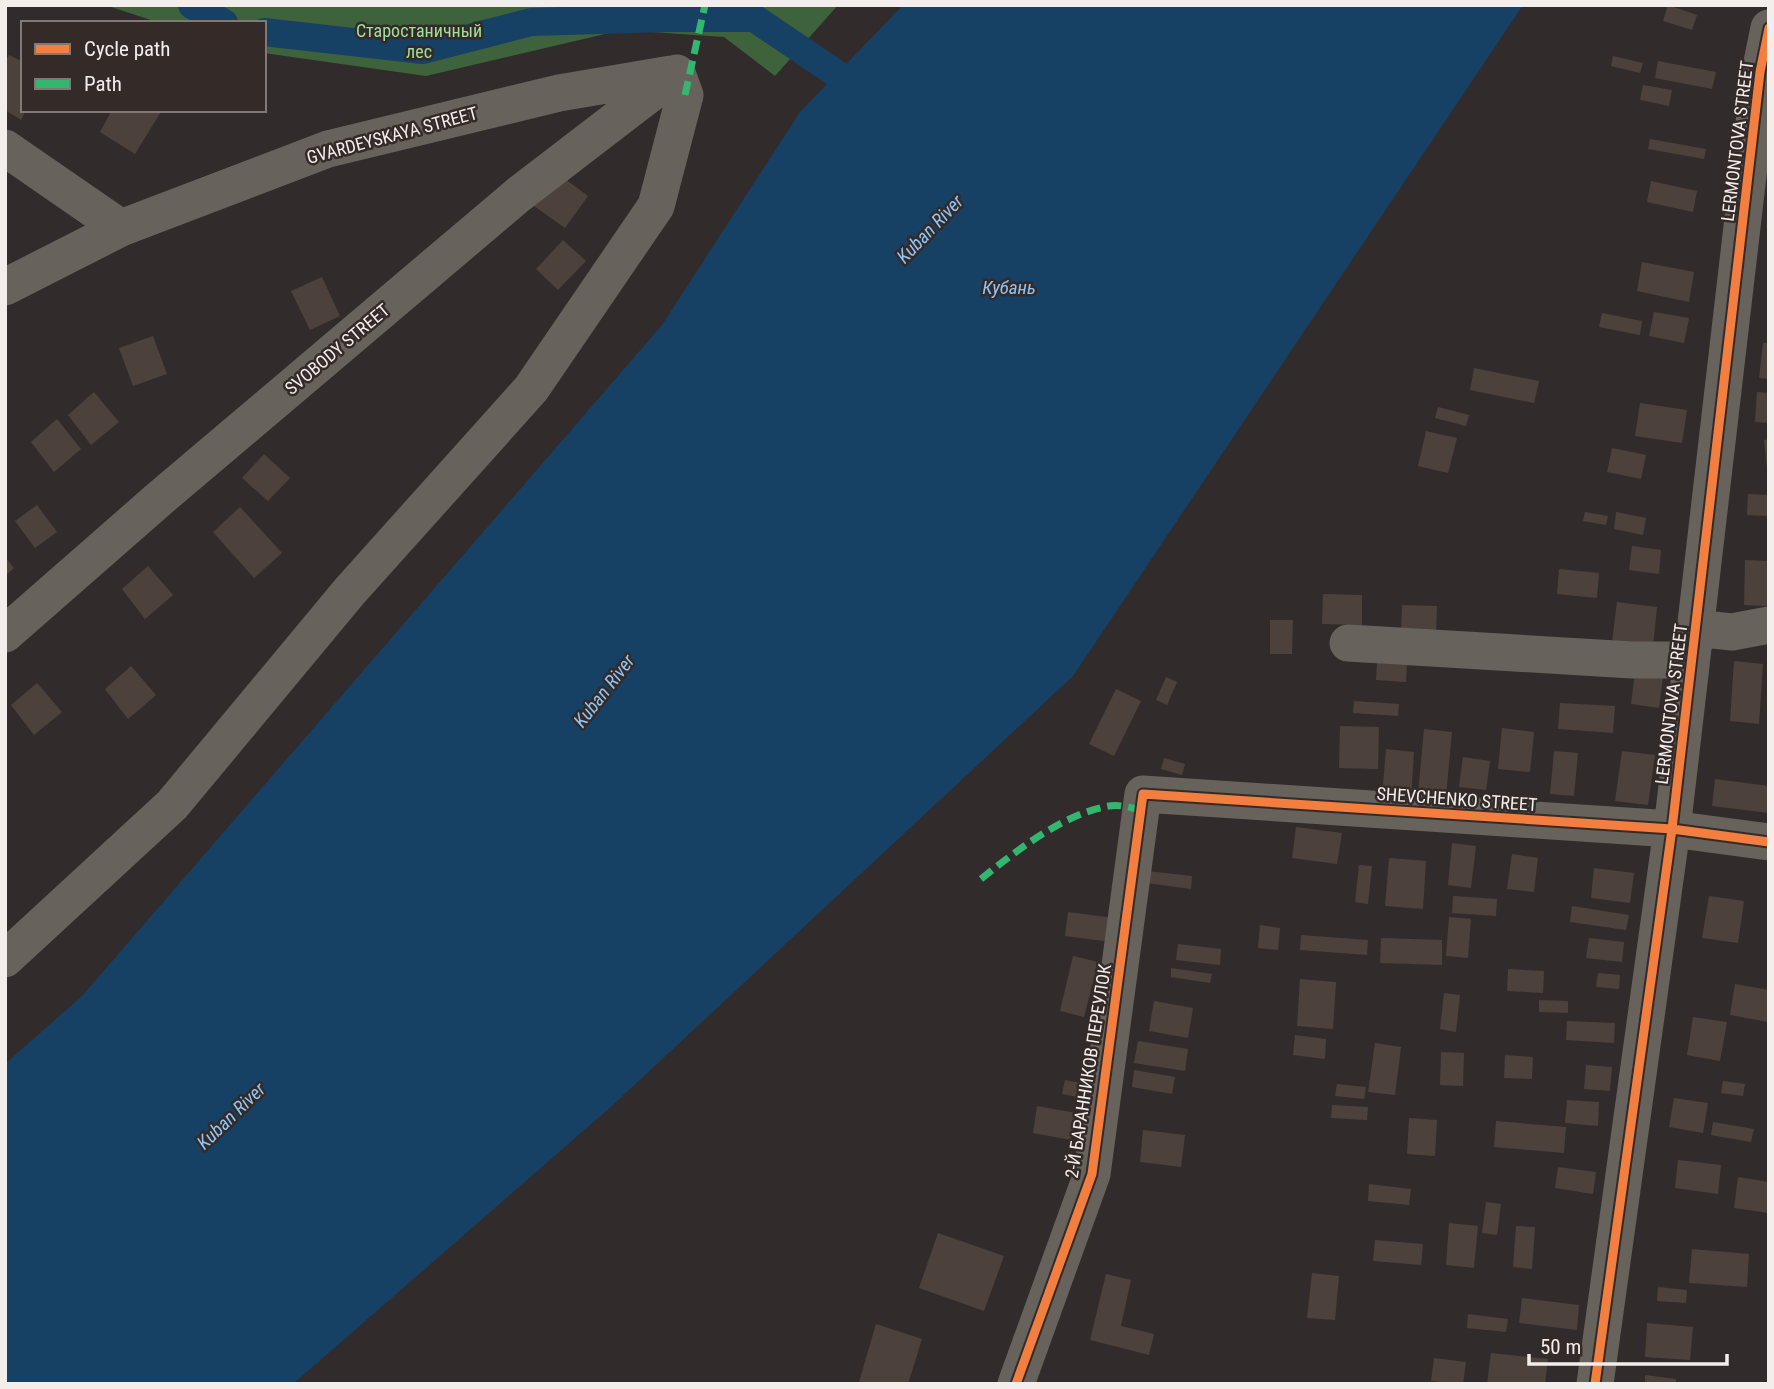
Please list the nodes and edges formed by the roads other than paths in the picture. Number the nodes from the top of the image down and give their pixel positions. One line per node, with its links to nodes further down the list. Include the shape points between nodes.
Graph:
1 (1769, 28): 9 (street, LERMONTOVA STREET, via 1760,72)
2 (677, 73): 4 (street, GVARDEYSKAYA STREET, via 559,93 328,149); 7 (street, SVOBODY STREET, via 518,195); 13 (street, via 685,95 656,206 531,389 349,592 172,805)
3 (5, 148): 4 (street)
4 (121, 228): 5 (street, GVARDEYSKAYA STREET)
5 (5, 287)
6 (1769, 625): 9 (street, LERMONTOVA STREET)
7 (5, 634)
8 (1348, 643): 9 (street, LERMONTOVA STREET, via 1632,660)
9 (1693, 644): 11 (street, LERMONTOVA STREET)
10 (1143, 794): 11 (street, SHEVCHENKO STREET); 14 (street, 2-Й БАРАННИКОВ ПЕРЕУЛОК, via 1092,1174)
11 (1672, 829): 12 (street, SHEVCHENKO STREET); 15 (street, LERMONTOVA STREET)
12 (1769, 842)
13 (5, 959)
14 (1016, 1384)
15 (1595, 1384)

